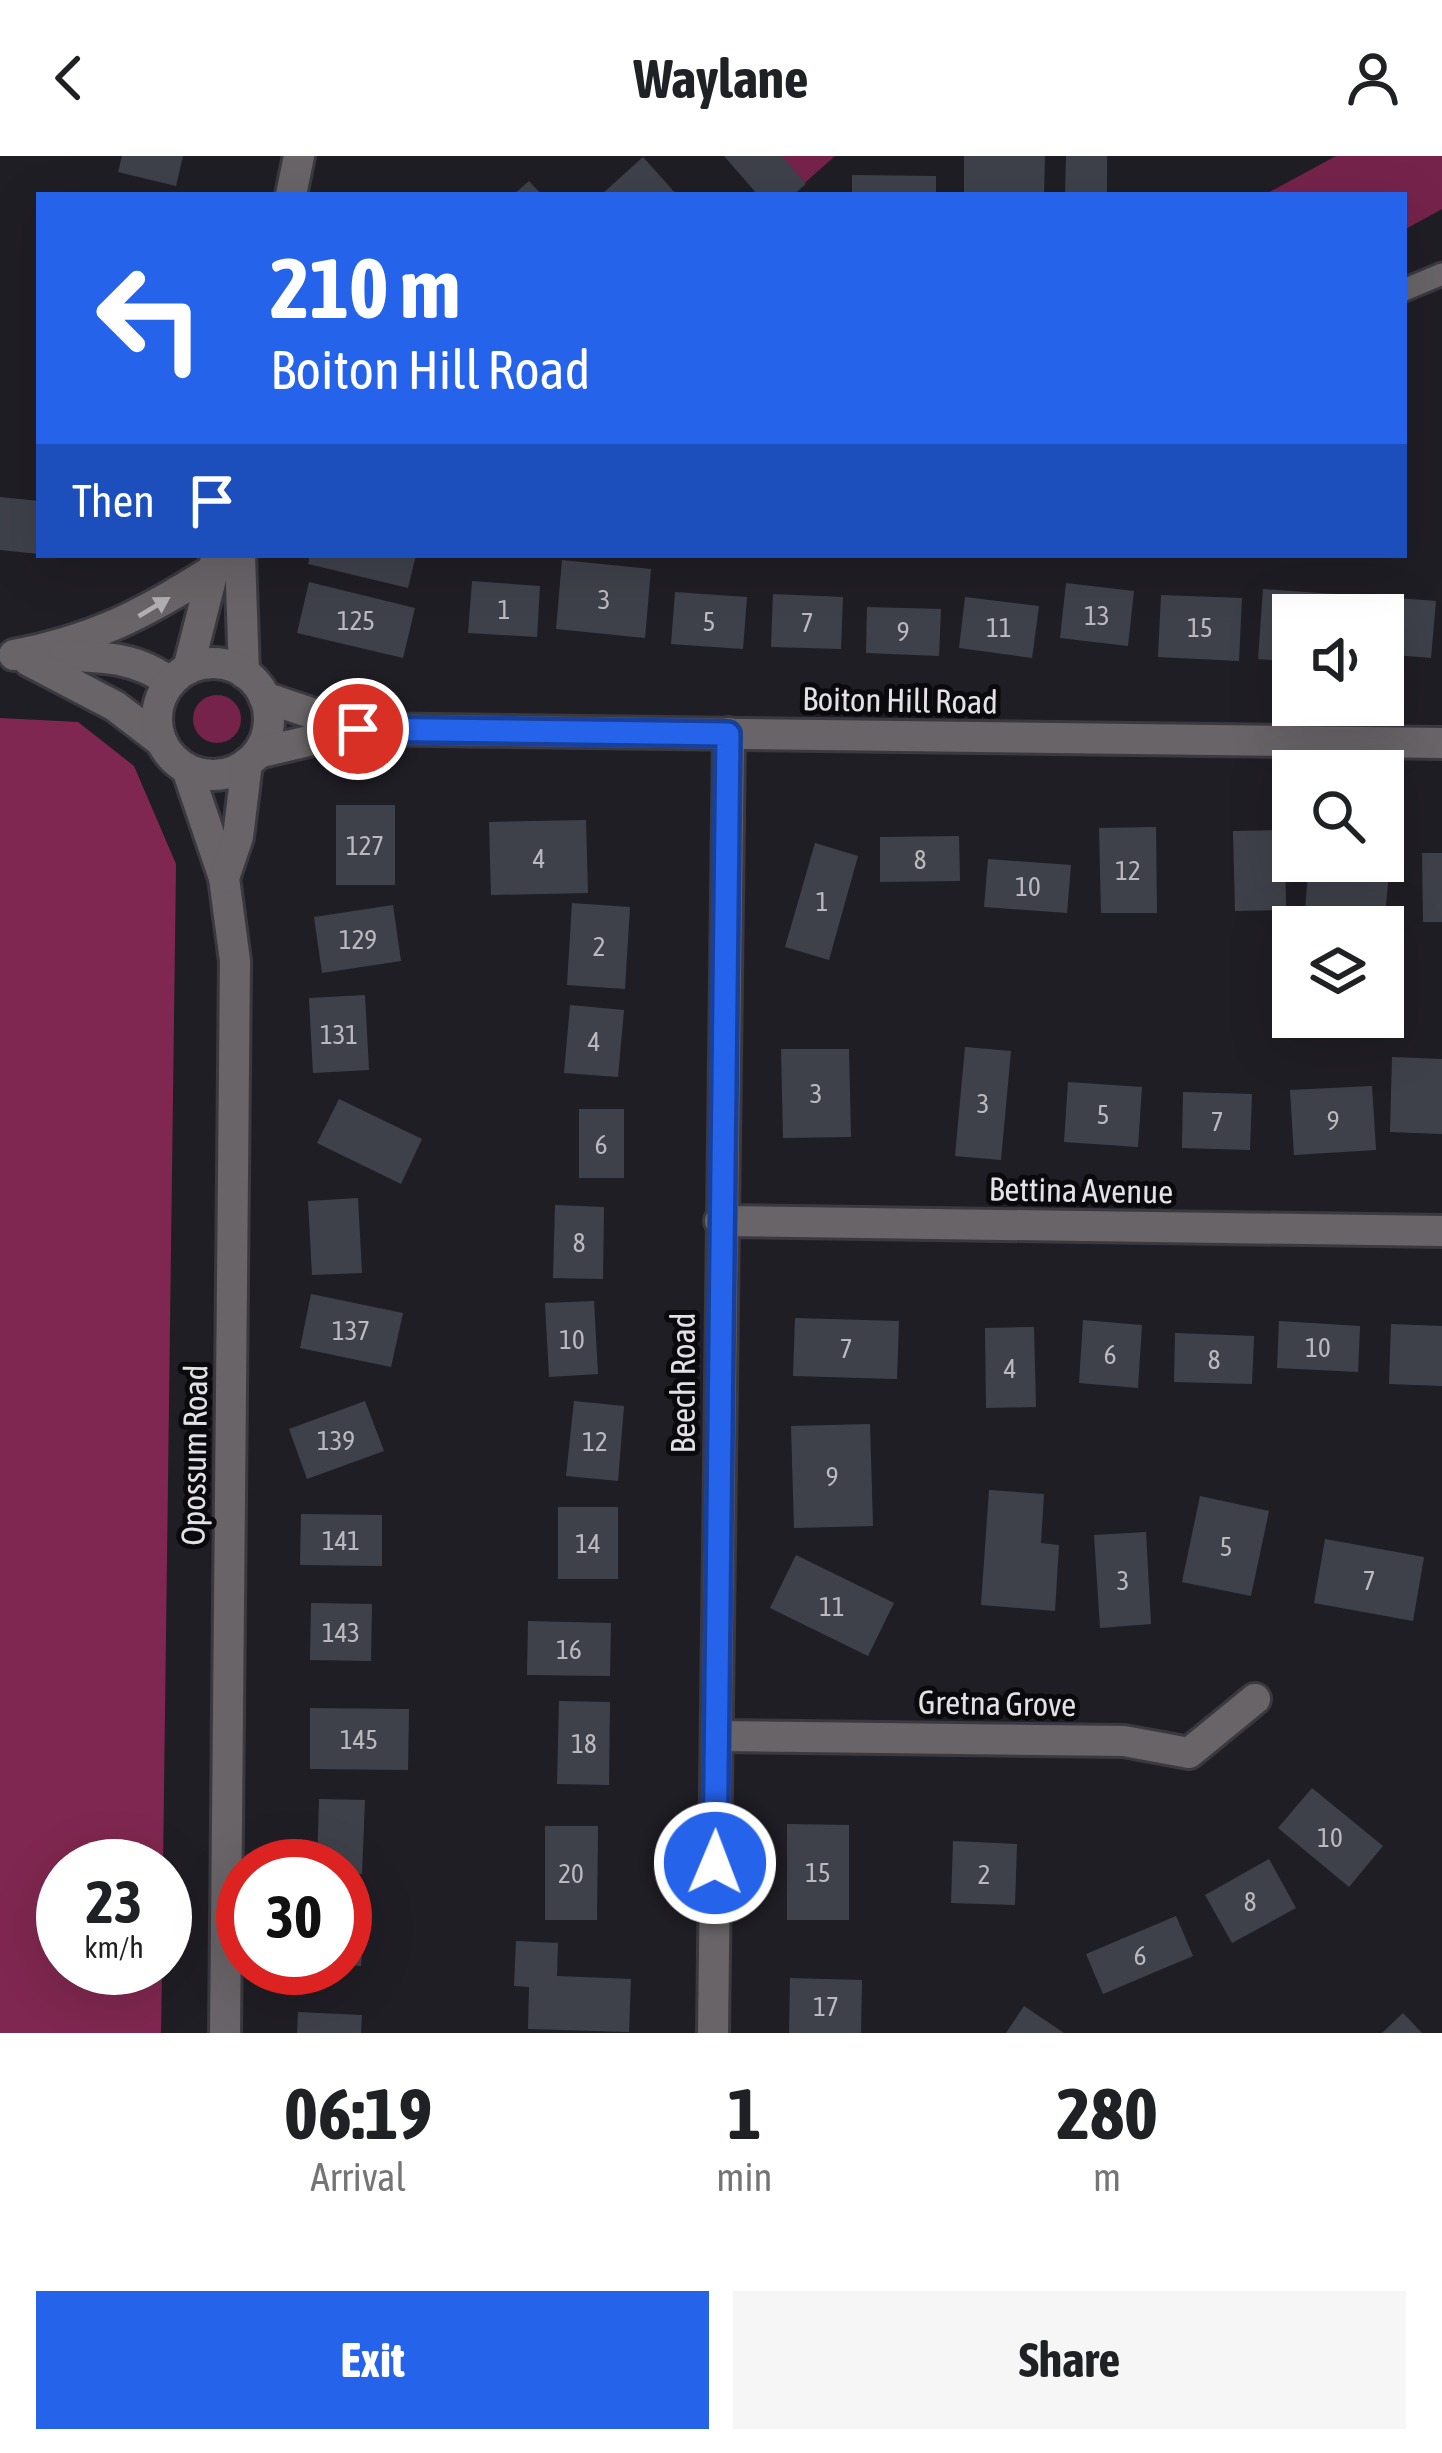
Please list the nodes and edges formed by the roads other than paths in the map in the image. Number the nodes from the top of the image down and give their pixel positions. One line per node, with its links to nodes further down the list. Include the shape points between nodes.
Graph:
1 (299, 156): 2 (street)
2 (292, 192)
3 (1442, 274): 4 (lane)
4 (1407, 289)
5 (240, 558): 9 (street)
6 (214, 564): 7 (street, one-way to 6, via 80,642 141,616); 8 (street)
7 (7, 655): 8 (street, via 105,657); 12 (street, via 61,674)
8 (179, 676): 9 (street, via 217,664); 12 (street, via 158,711)
9 (254, 685): 10 (street, Boiton Hill Road); 14 (street, via 268,727)
10 (358, 729): 11 (street, Boiton Hill Road); 14 (street, Boiton Hill Road)
11 (728, 734): 13 (street, Boiton Hill Road); 17 (street, Beech Road)
12 (162, 742): 15 (street)
13 (1442, 743)
14 (253, 758): 15 (street, via 218,775); 16 (street, Opossum Road)
15 (187, 769): 16 (street, Opossum Road)
16 (224, 878): 21 (street, Opossum Road, via 235,961)
17 (720, 1221): 18 (street, Bettina Avenue); 20 (street, Beech Road)
18 (1442, 1231)
19 (1255, 1699): 20 (street, Gretna Grove, via 1189,1754 1124,1741)
20 (717, 1736): 22 (street, Beech Road)
21 (225, 2033)
22 (713, 2033)

